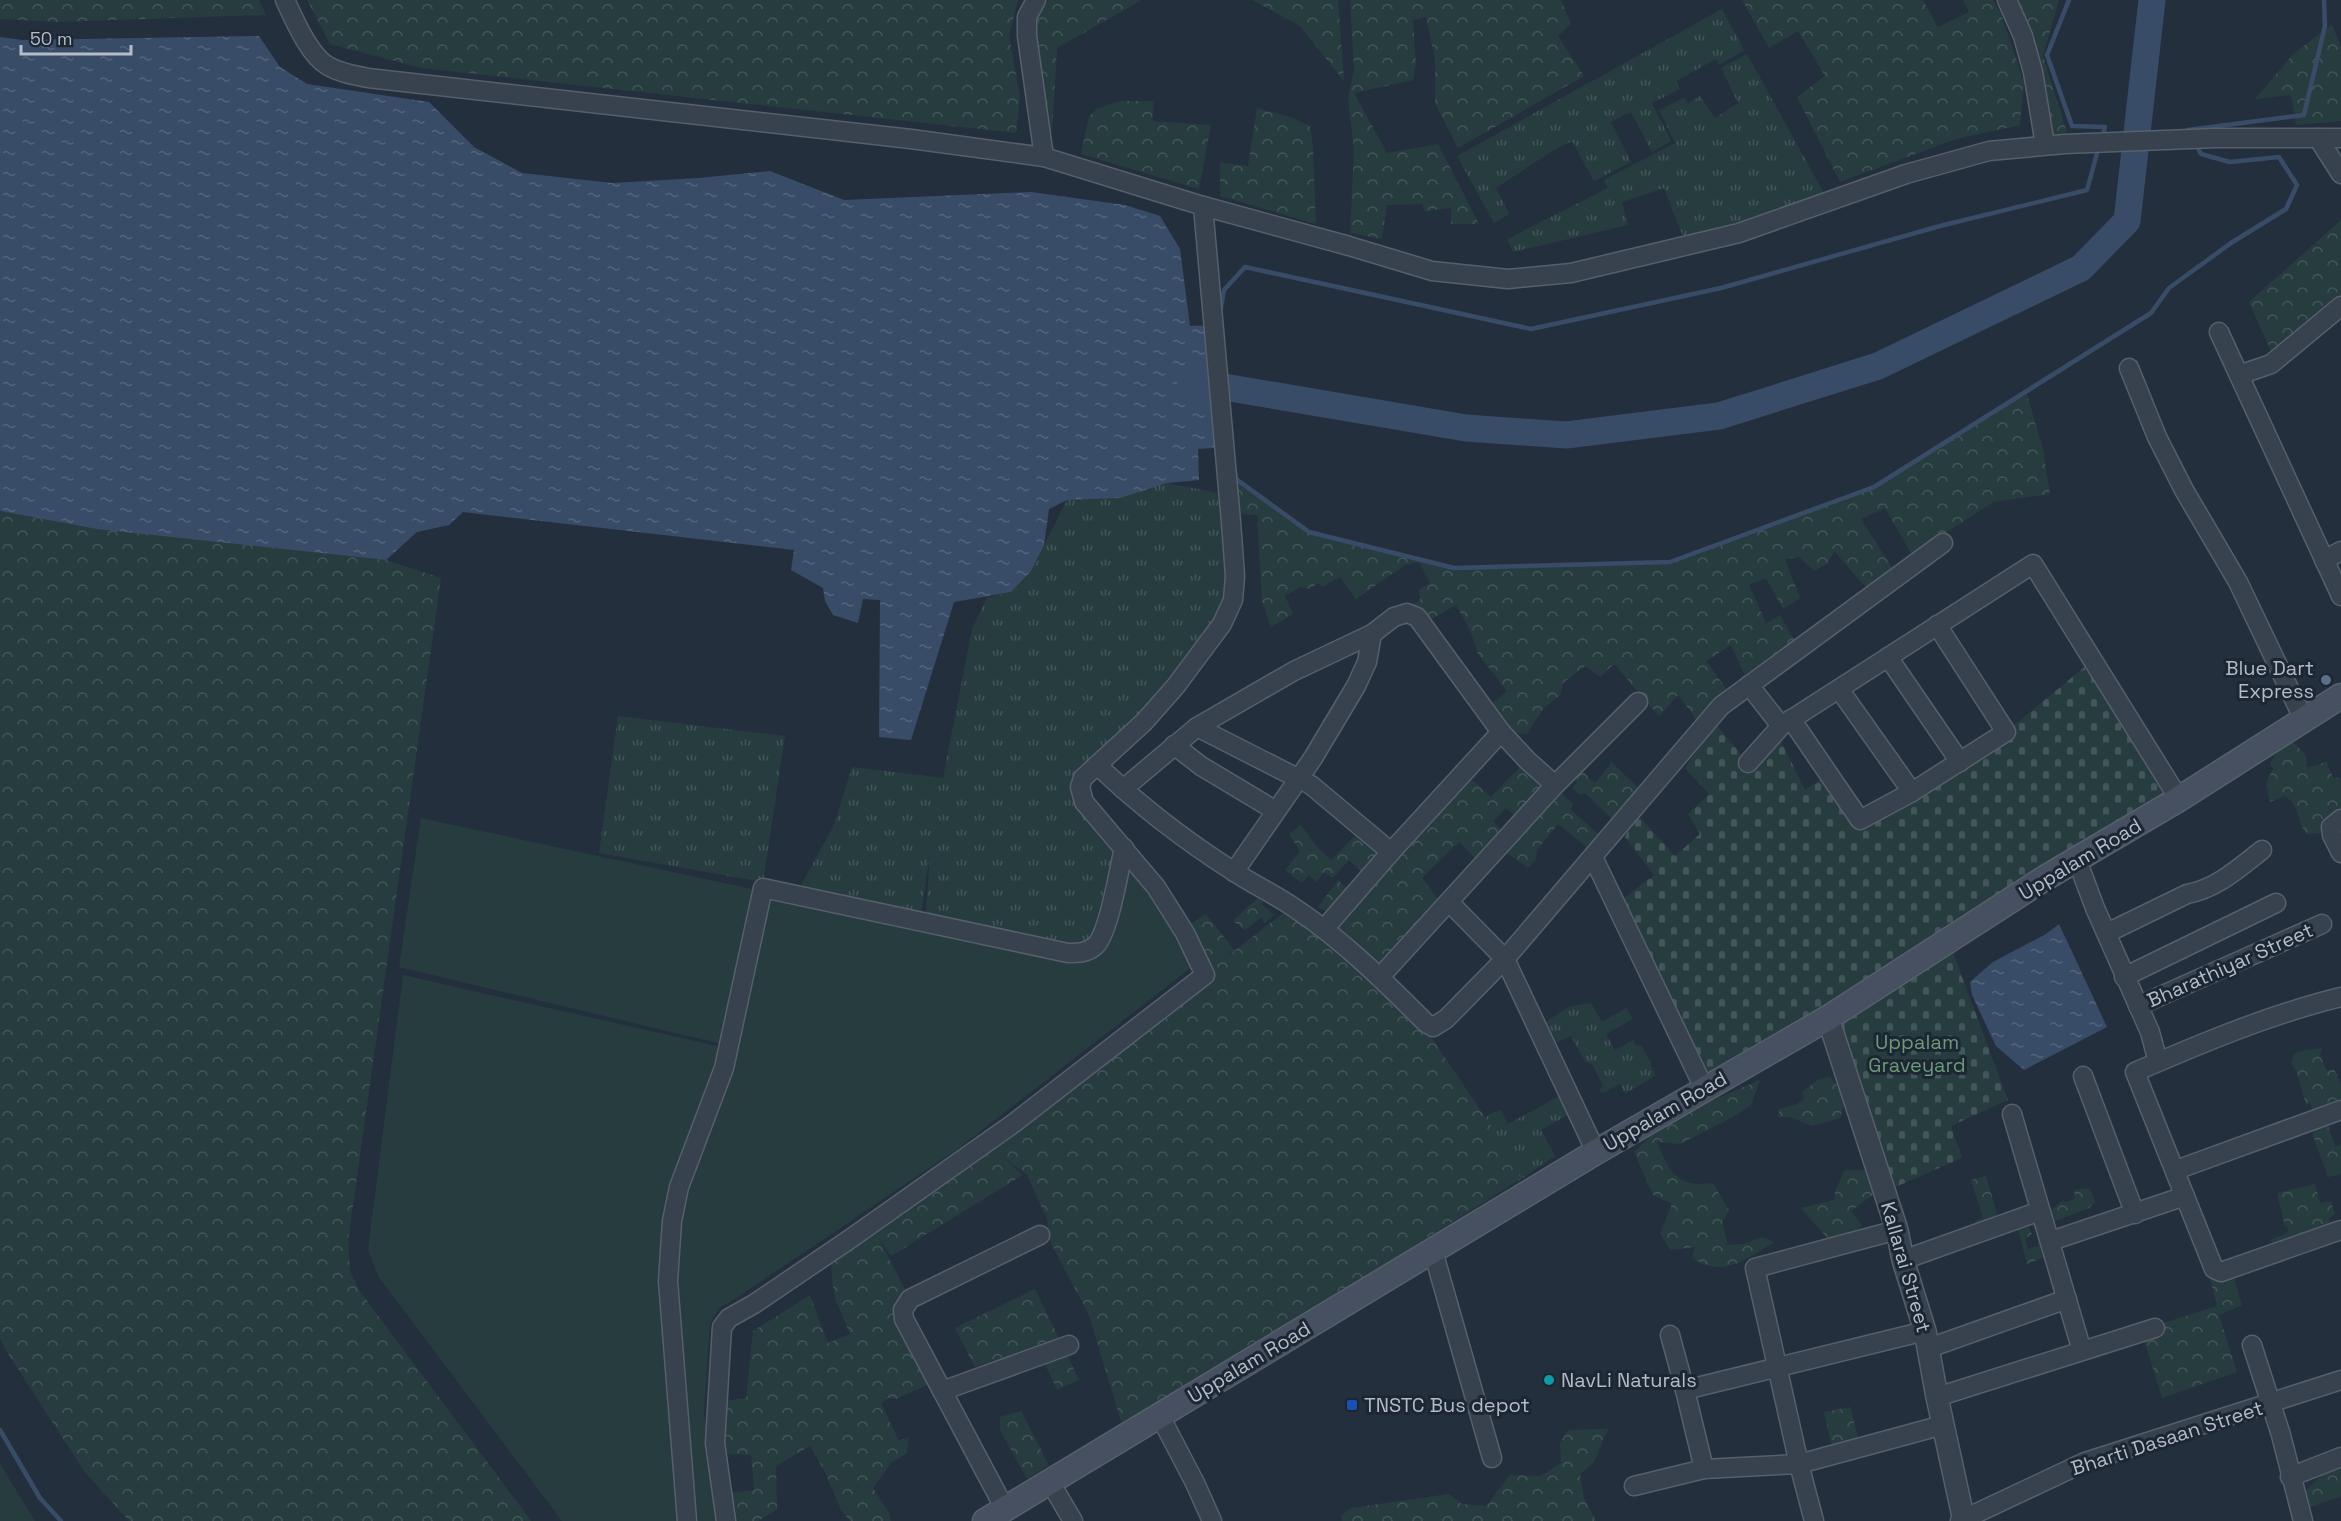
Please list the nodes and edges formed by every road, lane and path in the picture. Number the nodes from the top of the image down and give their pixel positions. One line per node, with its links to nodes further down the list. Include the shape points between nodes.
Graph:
1 (285, 0): 7 (street, via 310,47 326,65 368,78)
2 (1036, 0): 7 (street, via 1028,16 1027,36)
3 (2007, 0): 6 (street, via 2033,72)
4 (2318, 138): 5 (street); 6 (street, via 2215,138); 8 (street)
5 (2341, 138)
6 (2045, 146): 9 (street, via 1989,151 1906,174 1739,233 1571,273 1522,279 1431,271)
7 (1044, 157): 9 (street)
8 (2341, 174)
9 (1203, 206): 32 (street, via 1231,522 1233,600 1229,613 1175,687)
10 (2341, 306): 13 (street, via 2271,364)
11 (2219, 332): 13 (street)
12 (2129, 368): 25 (street, via 2157,437 2238,582)
13 (2239, 375): 16 (street)
14 (1943, 543): 21 (street)
15 (2341, 550): 16 (street)
16 (2324, 560): 17 (street)
17 (2341, 596)
18 (1937, 625): 20 (street); 30 (street, via 2006,732); 37 (street, via 2033,564)
19 (1372, 634): 27 (street, via 1294,671); 28 (street, via 1394,617 1407,613 1417,617); 33 (street, via 1367,662 1356,686)
20 (1888, 657): 22 (street); 30 (street)
21 (1749, 686): 26 (street); 44 (street, via 1715,713)
22 (1839, 688): 26 (street); 36 (street)
23 (1638, 702): 34 (street)
24 (2339, 704): 25 (main road, Uppalam Road)
25 (2304, 720): 37 (main road, Uppalam Road)
26 (1786, 723): 31 (street); 36 (street, via 1860,820)
27 (1197, 727): 29 (street); 33 (street)
28 (1501, 732): 34 (street); 42 (street)
29 (1174, 745): 35 (street); 38 (street, via 1210,772)
30 (1960, 762): 36 (street)
31 (1748, 763)
32 (1097, 765): 35 (street); 40 (street, via 1083,778 1080,794)
33 (1299, 778): 38 (street); 42 (street)
34 (1556, 785): 47 (street)
35 (1123, 789): 46 (street, via 1161,822)
36 (1912, 792)
37 (2179, 799): 45 (main road, Uppalam Road)
38 (1276, 811): 46 (street)
39 (2341, 819): 43 (street, via 2331,827)
40 (1124, 848): 97 (street, via 1104,935 1083,953 763,888 724,1068 679,1187 672,1221 668,1281); 98 (street, via 1156,887 1205,975 1014,1123 850,1239 729,1318 722,1327 715,1443)
41 (2262, 850): 51 (street, via 2200,892 2187,894)
42 (1391, 852): 50 (street)
43 (2341, 853)
44 (1593, 857): 52 (street); 60 (street)
45 (2077, 860): 51 (street); 57 (main road, Uppalam Road)
46 (1234, 872): 50 (street)
47 (1450, 903): 52 (street); 53 (street)
48 (2276, 903): 54 (street)
49 (2322, 924): 56 (street, Bharathiyar Street)
50 (1324, 929): 53 (street)
51 (2108, 933): 54 (street)
52 (1505, 959): 53 (street, via 1446,1019 1433,1026); 63 (street)
53 (1380, 977)
54 (2124, 977): 56 (street)
55 (2341, 997): 58 (street)
56 (2138, 1006): 58 (street)
57 (1828, 1018): 60 (main road, Uppalam Road); 68 (street, Kallarai Street)
58 (2158, 1062): 64 (street, via 2135,1072)
59 (2083, 1076): 67 (street)
60 (1704, 1088): 63 (main road, Uppalam Road)
61 (2341, 1110): 64 (street)
62 (2013, 1114): 66 (street)
63 (1596, 1152): 72 (main road, Uppalam Road)
64 (2176, 1170): 65 (street)
65 (2186, 1196): 67 (street); 69 (street, via 2211,1263 2221,1272)
66 (2040, 1211): 71 (street); 73 (street)
67 (2135, 1214): 71 (street)
68 (1897, 1230): 73 (street, Kallarai Street); 81 (street, via 1755,1268)
69 (2341, 1230)
70 (1040, 1235): 84 (street, via 905,1304 904,1319)
71 (2051, 1241): 74 (street)
72 (1433, 1251): 87 (main road, Uppalam Road); 90 (street)
73 (1903, 1260): 77 (street, Kallarai Street)
74 (2067, 1299): 77 (street); 80 (street)
75 (2155, 1328): 80 (street)
76 (1670, 1335): 83 (street)
77 (1927, 1339): 81 (street); 85 (street, Kallarai Street)
78 (1069, 1345): 84 (street)
79 (2252, 1345): 86 (street)
80 (2082, 1351): 85 (street)
81 (1778, 1367): 83 (street); 91 (street)
82 (2341, 1380): 86 (street, Bharti Dasaan Street)
83 (1685, 1390): 92 (street)
84 (942, 1391): 96 (street)
85 (1937, 1397): 88 (street, Kallarai Street)
86 (2271, 1404): 93 (street); 102 (street, Bharti Dasaan Street, via 2085,1462)
87 (1160, 1416): 94 (main road, Uppalam Road); 100 (street)
88 (1943, 1425): 91 (street); 102 (street, Kallarai Street)
89 (2341, 1457): 93 (street)
90 (1492, 1458)
91 (1799, 1464): 92 (street); 101 (street)
92 (1704, 1469): 95 (street)
93 (2290, 1477): 103 (street)
94 (1050, 1482): 96 (main road, Uppalam Road); 99 (street)
95 (1634, 1486)
96 (995, 1515)
97 (687, 1521)
98 (726, 1521)
99 (1073, 1521)
100 (1212, 1521)
101 (1814, 1521)
102 (1963, 1521)
103 (2303, 1521)

